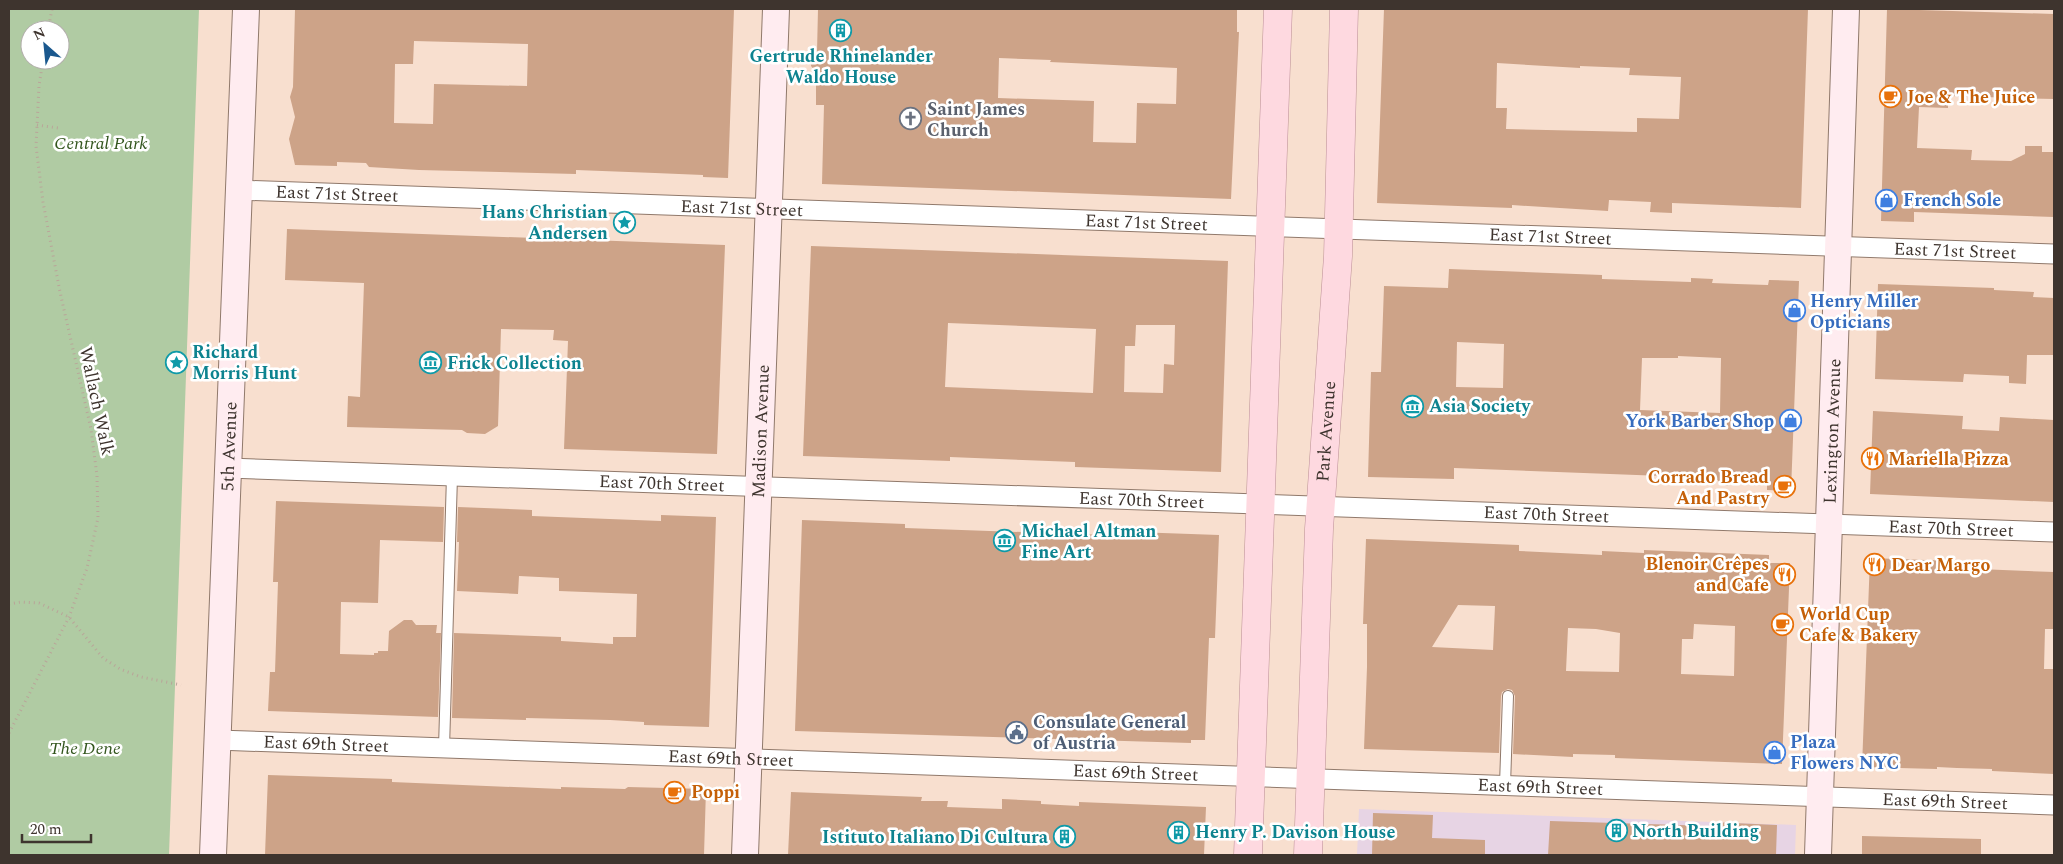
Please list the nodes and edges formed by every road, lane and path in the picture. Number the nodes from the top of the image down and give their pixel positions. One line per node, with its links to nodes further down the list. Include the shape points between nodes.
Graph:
1 (246, 9): 9 (main road, 5th Avenue)
2 (776, 9): 10 (main road, Madison Avenue)
3 (1278, 9): 11 (main road)
4 (1344, 9): 12 (main road, Park Avenue)
5 (1846, 9): 13 (main road, Lexington Avenue)
6 (41, 70): 7 (path, Wallach Walk)
7 (37, 125): 8 (path); 23 (path, Wallach Walk, via 36,146 43,202 98,476 98,518 87,568)
8 (58, 128)
9 (237, 190): 10 (street, East 71st Street); 15 (main road, 5th Avenue)
10 (769, 210): 11 (street, East 71st Street); 17 (main road, Madison Avenue)
11 (1271, 226): 12 (street, East 71st Street); 18 (main road)
12 (1339, 228): 13 (street, East 71st Street); 19 (main road, Park Avenue)
13 (1838, 246): 14 (street, East 71st Street); 20 (main road, Lexington Avenue)
14 (2054, 254)
15 (228, 468): 16 (street, East 70th Street); 27 (main road, 5th Avenue)
16 (452, 476): 17 (street, East 70th Street); 28 (lane)
17 (758, 486): 18 (street, East 70th Street); 29 (main road, Madison Avenue)
18 (1261, 504): 19 (street, East 70th Street); 30 (main road)
19 (1321, 506): 20 (street, East 70th Street); 31 (main road, Park Avenue)
20 (1828, 524): 21 (street, East 70th Street); 33 (main road, Lexington Avenue)
21 (2054, 532)
22 (9, 604): 23 (path, via 39,603)
23 (69, 617): 24 (path, via 103,658 120,669); 26 (path, Wallach Walk)
24 (181, 685)
25 (1508, 696): 32 (lane)
26 (9, 733)
27 (217, 740): 28 (street, East 69th Street); 35 (main road, 5th Avenue)
28 (444, 748): 29 (street, East 69th Street)
29 (748, 759): 30 (street, East 69th Street); 36 (main road, Madison Avenue)
30 (1252, 776): 31 (street, East 69th Street); 37 (main road)
31 (1310, 779): 32 (street, East 69th Street); 38 (main road, Park Avenue)
32 (1505, 785): 33 (street, East 69th Street)
33 (1820, 796): 34 (street, East 69th Street); 39 (main road, Lexington Avenue)
34 (2054, 804)
35 (213, 855)
36 (745, 855)
37 (1248, 855)
38 (1308, 855)
39 (1818, 855)

